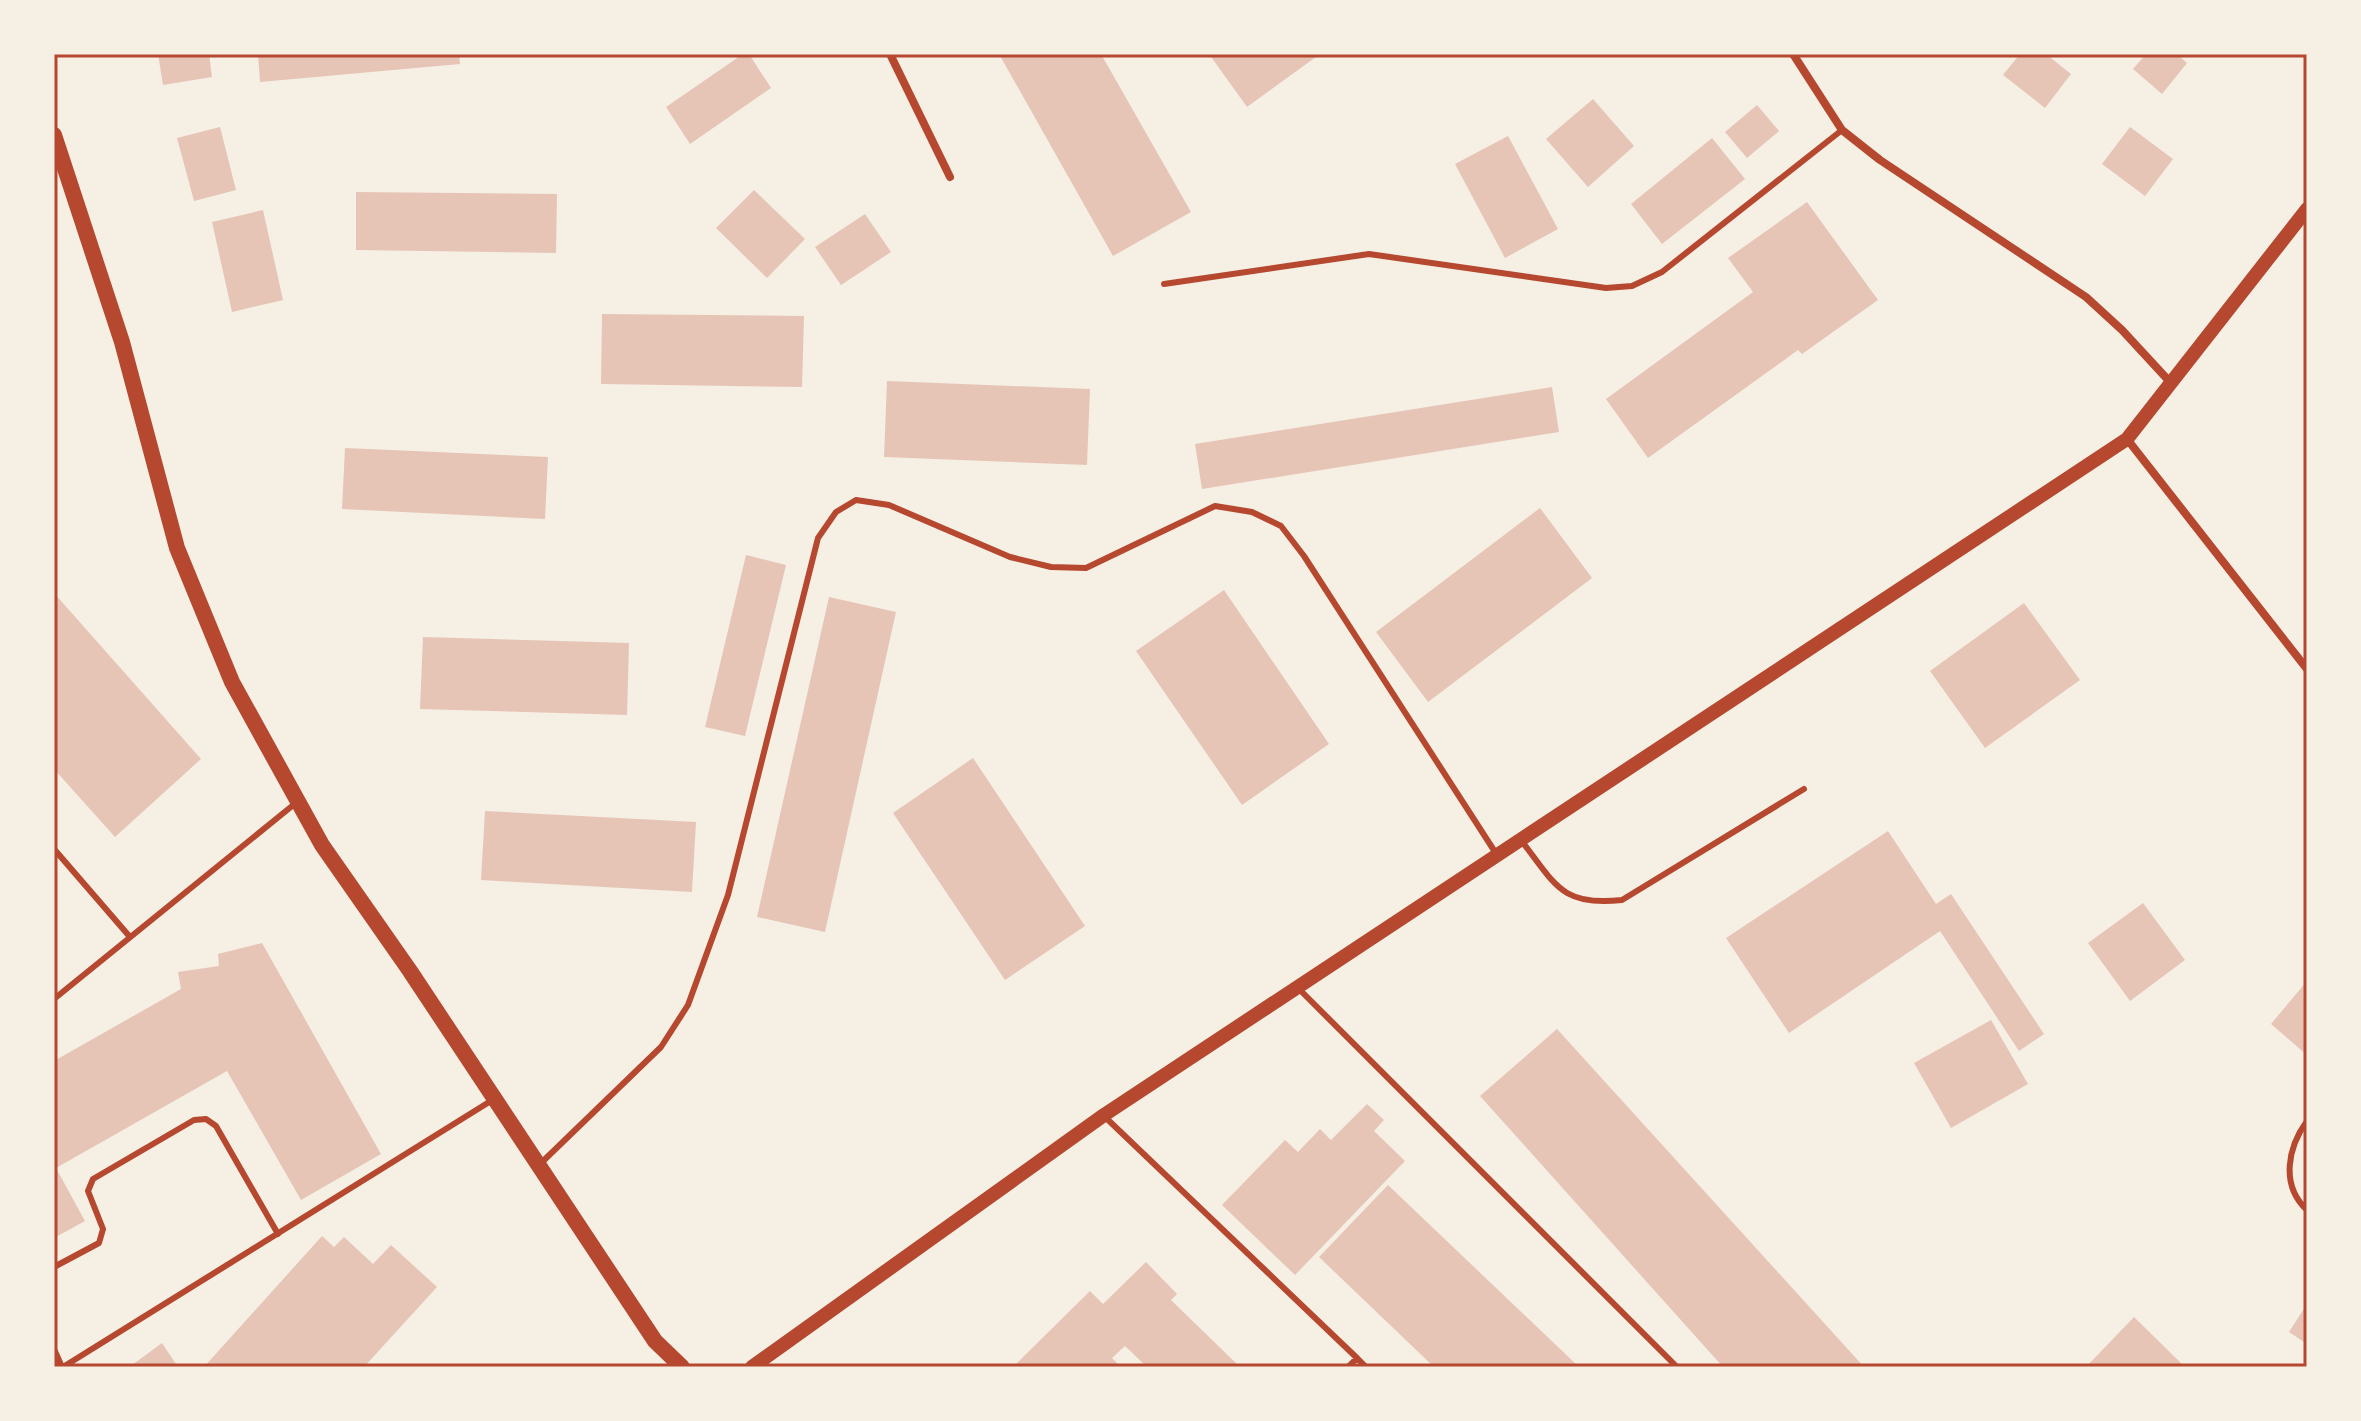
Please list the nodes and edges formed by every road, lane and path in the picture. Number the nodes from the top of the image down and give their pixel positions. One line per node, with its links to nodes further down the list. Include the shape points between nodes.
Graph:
1 (890, 54): 5 (street)
2 (1793, 54): 3 (street)
3 (1842, 130): 7 (lane, via 1662,272 1632,286 1606,288 1369,254); 8 (street, via 2086,297)
4 (54, 135): 12 (main road, via 122,342 177,548 232,682)
5 (950, 177)
6 (2307, 209): 8 (street)
7 (1164, 284)
8 (2170, 382): 9 (street)
9 (2127, 439): 10 (street); 13 (street)
10 (2307, 669)
11 (1804, 789): 13 (lane, via 1622,900 1573,899)
12 (297, 802): 16 (lane); 19 (main road)
13 (1520, 839): 15 (street)
14 (54, 849): 16 (lane)
15 (1497, 855): 17 (street); 22 (lane, via 1281,526 1252,512 1215,506 1086,568 1051,567 1010,557 889,505 856,500 836,512 818,538 728,895 688,1005 661,1047)
16 (130, 937): 18 (lane)
17 (1297, 986): 20 (street); 33 (lane)
18 (54, 999)
19 (494, 1099): 22 (main road); 24 (lane)
20 (1104, 1115): 27 (lane); 30 (street)
21 (2307, 1121): 23 (lane, via 2293,1142 2289,1167 2293,1189)
22 (539, 1166): 29 (main road, via 655,1341)
23 (2307, 1210)
24 (278, 1234): 25 (lane, via 216,1126 206,1119 194,1120 93,1179 88,1191 103,1229 99,1243); 28 (lane)
25 (54, 1267)
26 (54, 1349): 28 (lane)
27 (1357, 1358): 31 (lane); 32 (lane)
28 (62, 1367)
29 (682, 1367)
30 (752, 1367)
31 (1348, 1367)
32 (1366, 1367)
33 (1677, 1367)

